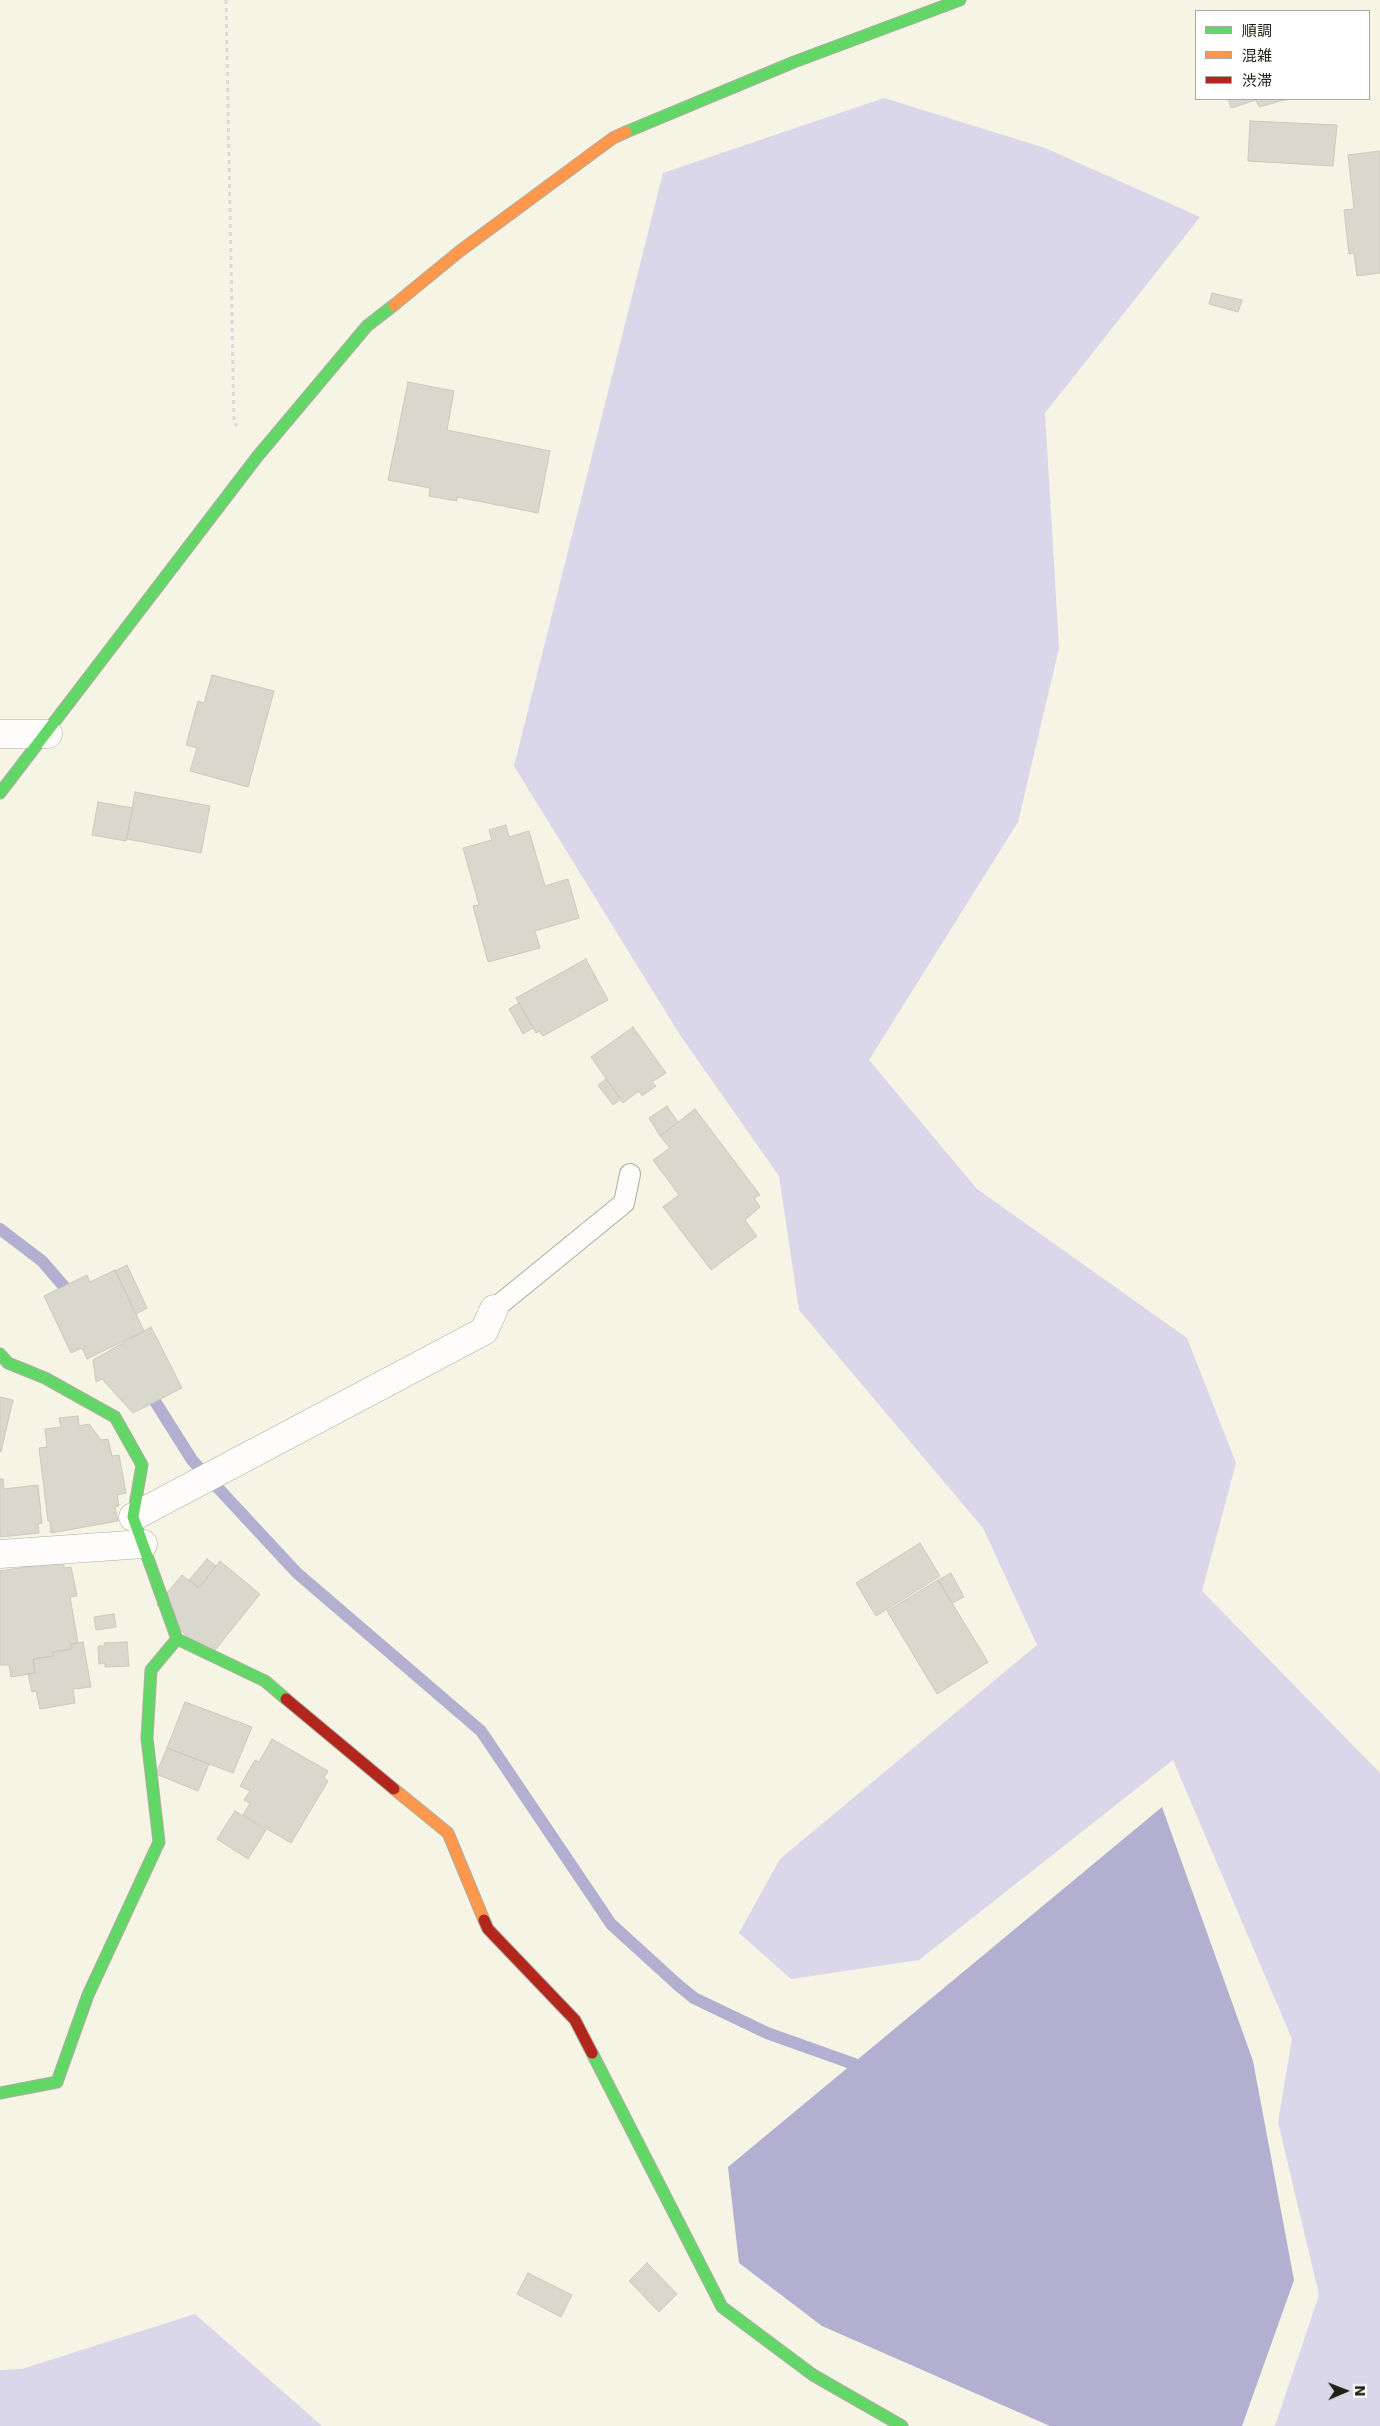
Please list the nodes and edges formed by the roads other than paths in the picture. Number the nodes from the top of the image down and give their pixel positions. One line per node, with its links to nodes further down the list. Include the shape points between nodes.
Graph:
1 (960, 0): 3 (street, via 794,62 613,138 460,251 367,326 258,457)
2 (0, 734): 3 (street)
3 (48, 734): 4 (street)
4 (0, 793)
5 (630, 1174): 6 (lane, via 624,1203)
6 (494, 1309): 8 (street, via 484,1331)
7 (0, 1354): 8 (street, via 8,1363 45,1378 115,1417 142,1465)
8 (133, 1517): 9 (street)
9 (142, 1544): 10 (street); 11 (street)
10 (0, 1554)
11 (177, 1639): 12 (street, via 151,1670 147,1738 159,1842 88,1995 57,2082); 13 (street, via 266,1681 448,1834 488,1929 575,2020 722,2307 813,2376)
12 (0, 2093)
13 (902, 2426)

